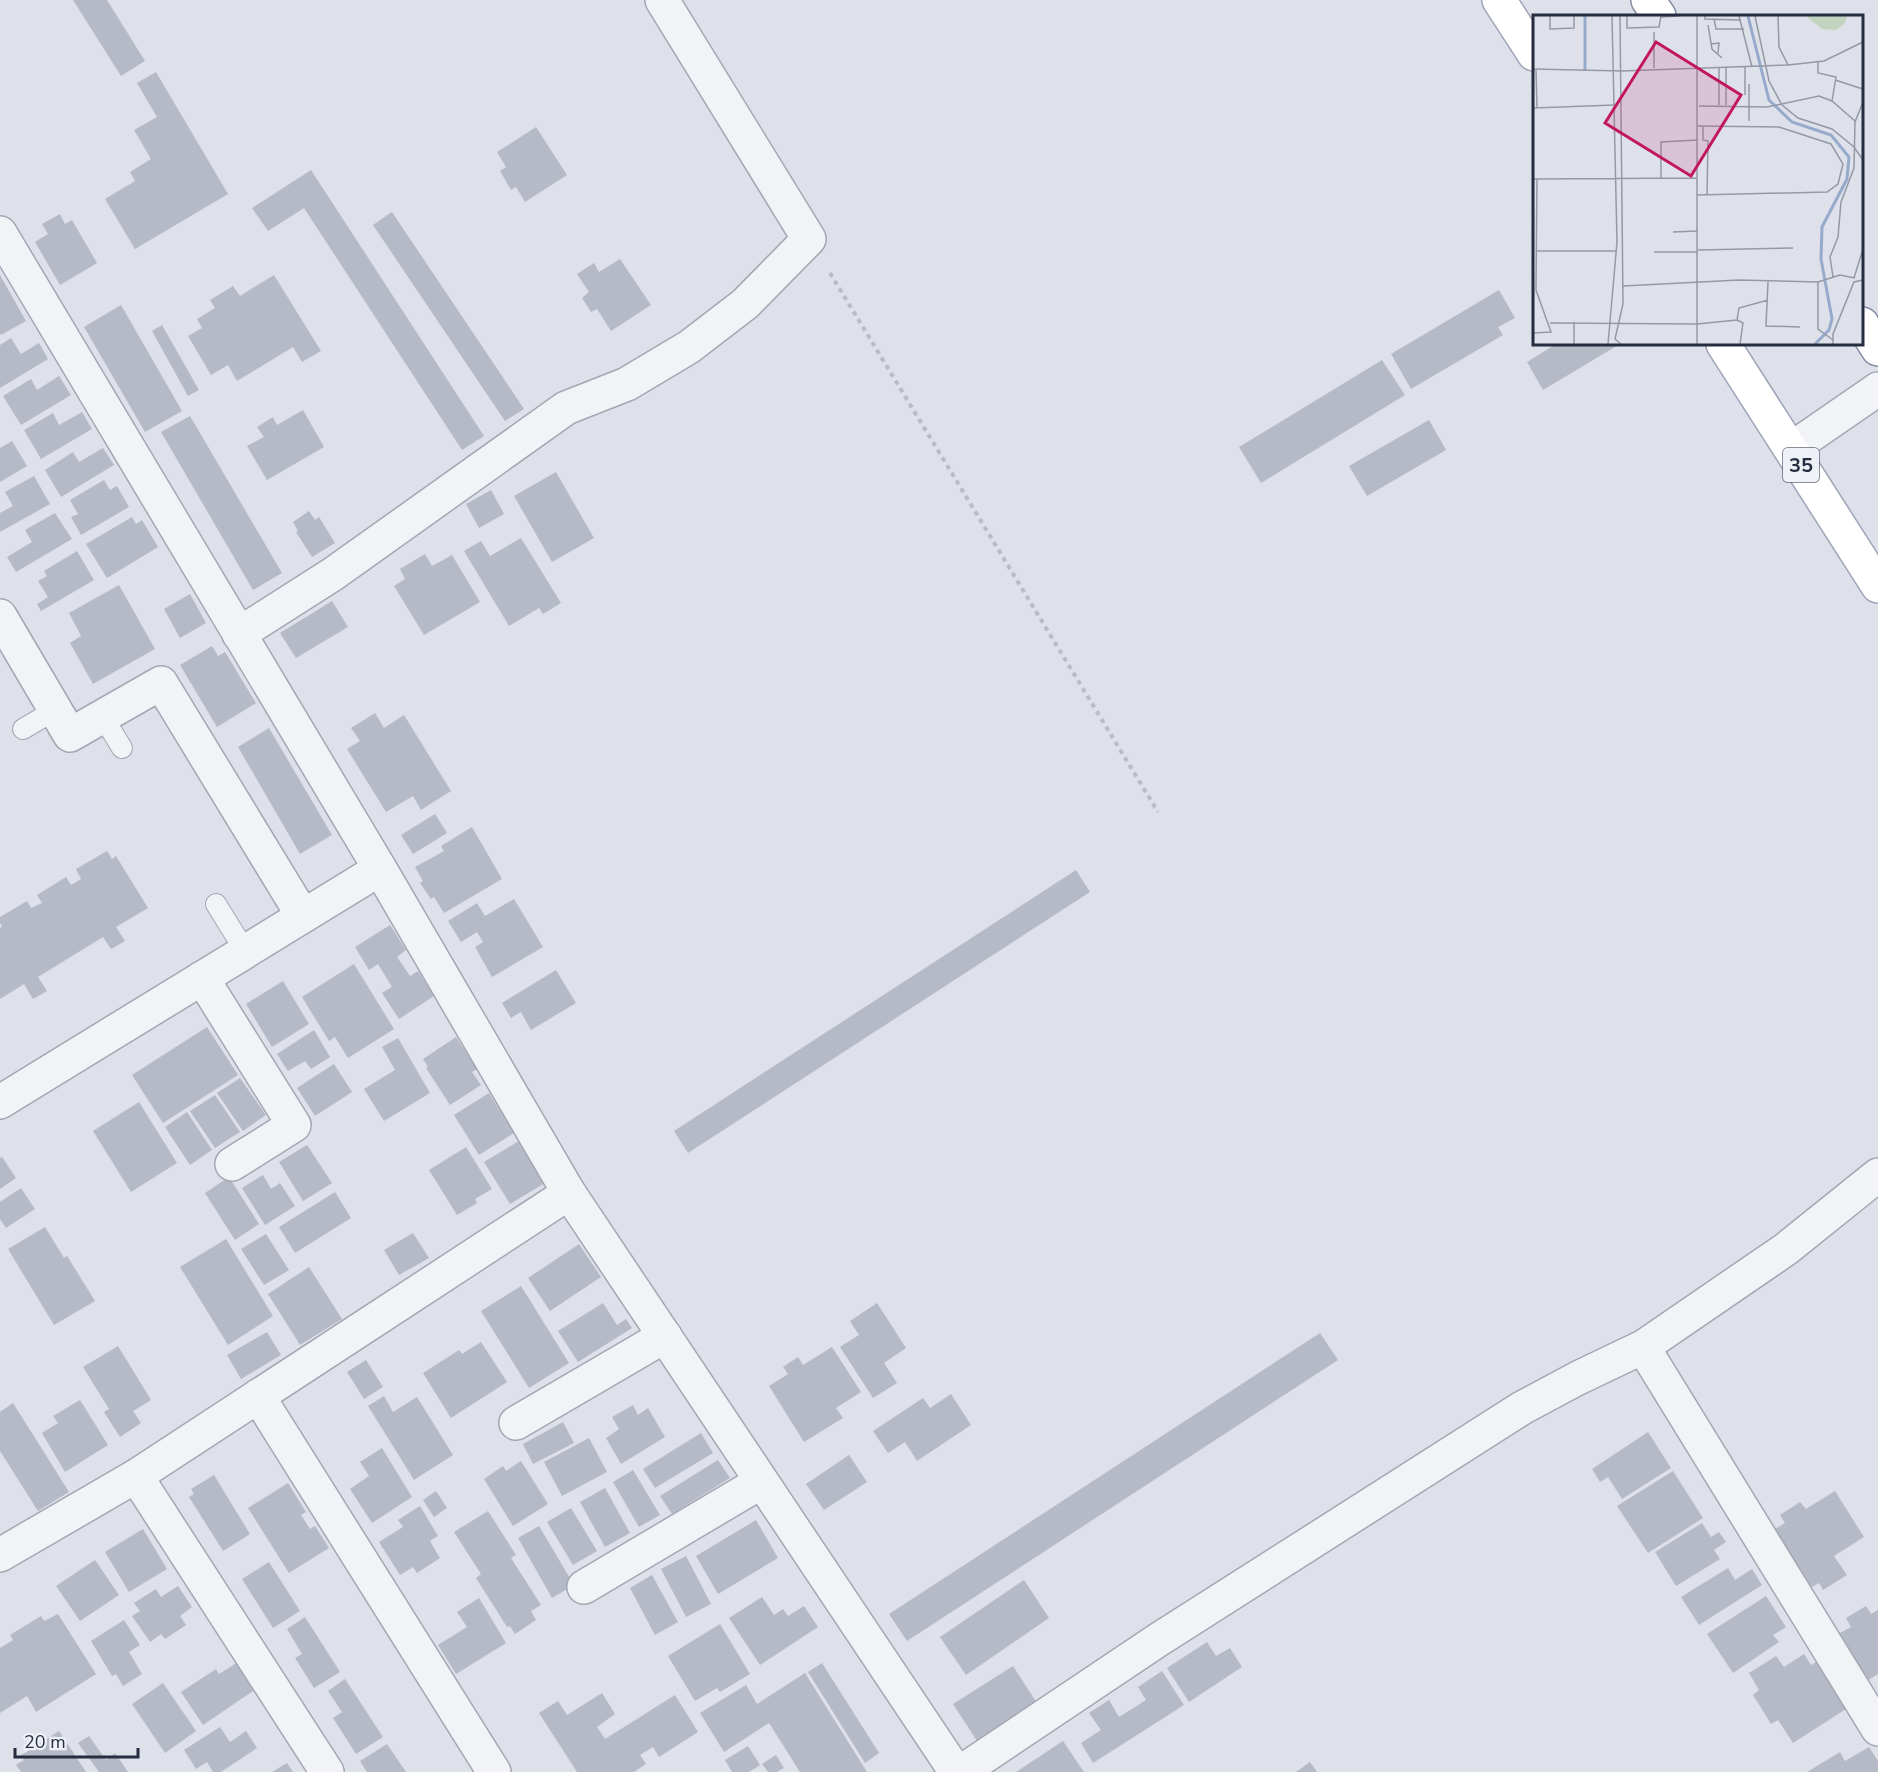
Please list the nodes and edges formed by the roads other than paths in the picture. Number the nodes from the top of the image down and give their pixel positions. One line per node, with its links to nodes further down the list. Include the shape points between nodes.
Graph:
1 (662, 0): 14 (street, via 809,239 745,304 689,347 627,384 566,408 333,574)
2 (1499, 0): 5 (main road)
3 (1648, 0): 4 (main road)
4 (1658, 15)
5 (1533, 52)
6 (0, 234): 14 (street)
7 (1863, 326): 9 (main road)
8 (1724, 345): 11 (main road, 35)
9 (1878, 349)
10 (1878, 389): 11 (street)
11 (1791, 449): 12 (main road, 35)
12 (1878, 586)
13 (1, 622): 15 (street)
14 (239, 634): 19 (street)
15 (55, 710): 16 (street, via 70,735); 17 (lane)
16 (103, 717): 18 (lane); 21 (street, via 161,684)
17 (23, 729)
18 (122, 748)
19 (380, 869): 21 (street); 27 (street)
20 (216, 904): 22 (lane)
21 (303, 916): 22 (street)
22 (245, 951): 23 (street)
23 (202, 978): 24 (street); 25 (street, via 294,1125)
24 (0, 1102)
25 (232, 1164)
26 (1878, 1175): 29 (street, via 1786,1249)
27 (569, 1193): 28 (street); 30 (street)
28 (665, 1336): 31 (street); 33 (street)
29 (1643, 1347): 36 (street); 40 (street, via 1522,1408 1158,1640)
30 (258, 1396): 32 (street); 38 (street)
31 (516, 1423)
32 (136, 1476): 34 (street); 37 (street)
33 (761, 1482): 35 (street); 39 (street)
34 (0, 1555)
35 (584, 1587)
36 (1878, 1729)
37 (327, 1772)
38 (494, 1772)
39 (956, 1772)
40 (961, 1772)

